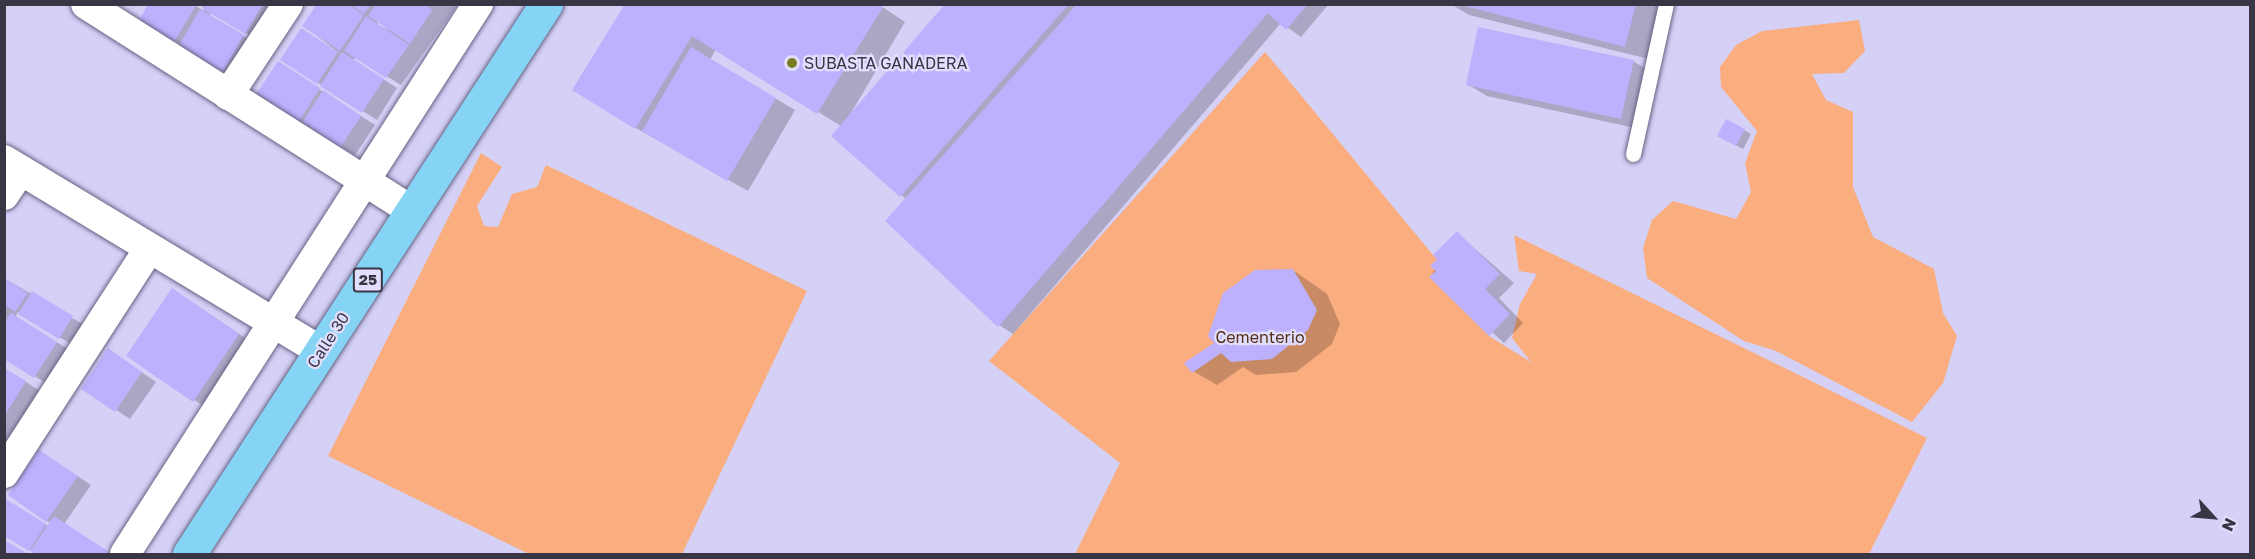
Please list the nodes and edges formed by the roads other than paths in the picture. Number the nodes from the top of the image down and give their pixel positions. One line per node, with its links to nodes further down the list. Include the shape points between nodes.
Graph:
1 (86, 4): 6 (street)
2 (288, 4): 7 (street)
3 (478, 4): 10 (street)
4 (546, 4): 12 (main road, Calle 30 / 25)
5 (1666, 4): 8 (lane)
6 (118, 13): 7 (street)
7 (228, 95): 10 (street)
8 (1632, 154)
9 (13, 165): 11 (street); 13 (street)
10 (363, 181): 12 (street); 14 (street)
11 (4, 195)
12 (412, 211): 15 (main road, Calle 30 / 25)
13 (149, 249): 14 (street); 16 (street)
14 (272, 320): 15 (street); 17 (street)
15 (321, 351): 18 (main road, Calle 30 / 25)
16 (4, 474)
17 (125, 555)
18 (189, 555)

